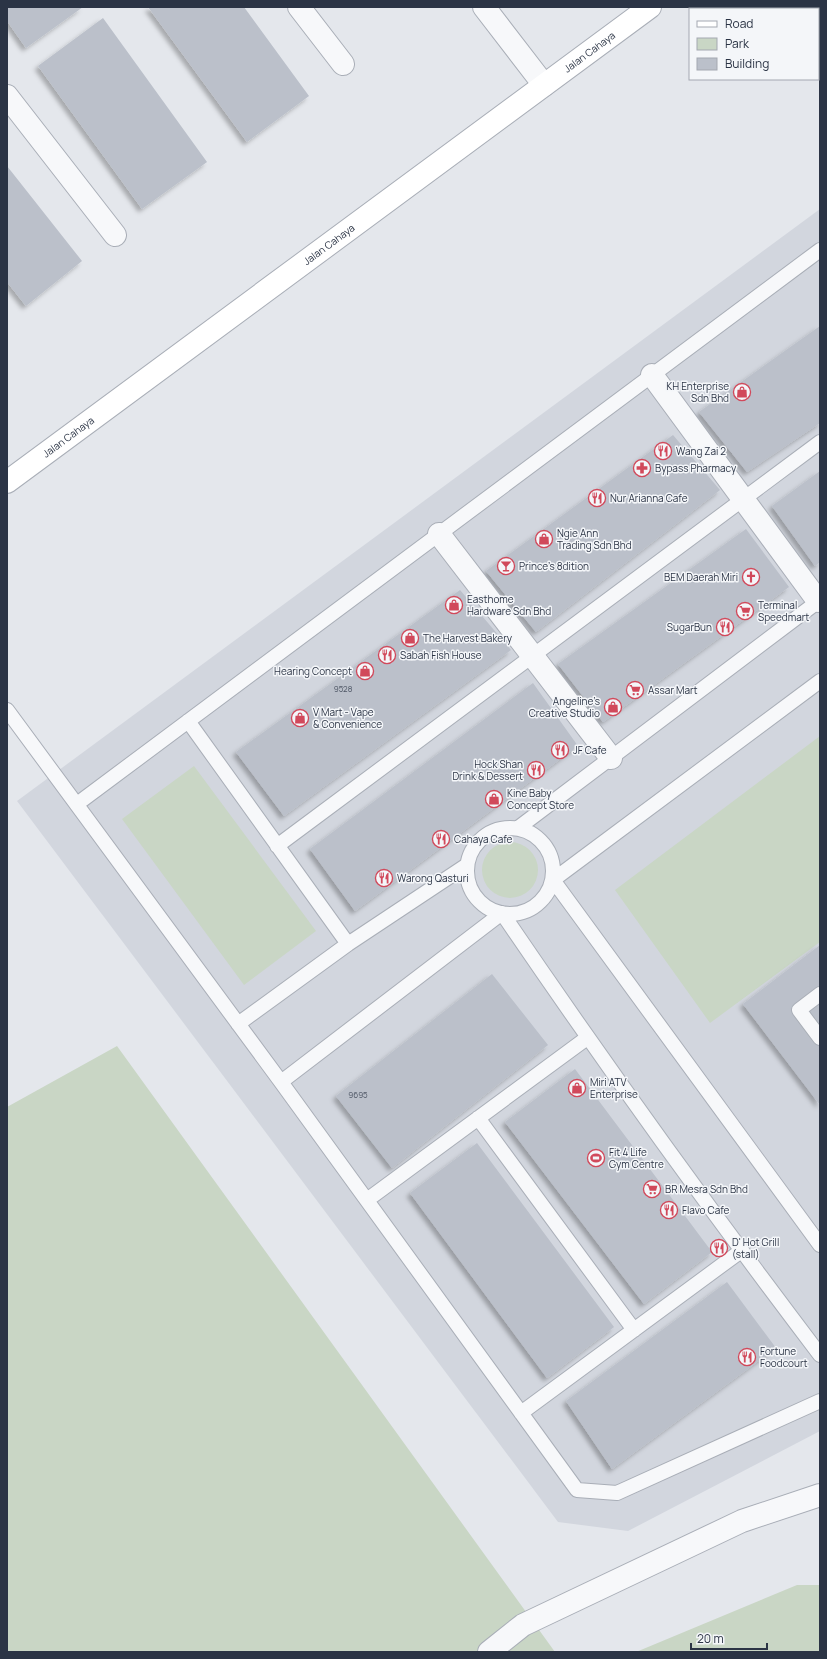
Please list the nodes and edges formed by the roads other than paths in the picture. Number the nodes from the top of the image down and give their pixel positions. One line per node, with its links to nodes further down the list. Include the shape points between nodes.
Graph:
1 (299, 7): 4 (street)
2 (484, 7): 5 (street)
3 (650, 7): 5 (street, Jalan Cahaya)
4 (343, 64)
5 (544, 86): 11 (street, Jalan Cahaya)
6 (7, 96): 7 (street)
7 (115, 235)
8 (820, 250): 9 (lane)
9 (652, 375): 12 (street); 13 (lane)
10 (820, 442): 12 (lane)
11 (7, 482)
12 (743, 499): 14 (street); 15 (lane)
13 (439, 534): 15 (street); 18 (lane)
14 (819, 601): 19 (lane)
15 (532, 656): 19 (street); 22 (lane)
16 (820, 681): 24 (lane)
17 (7, 710): 20 (lane)
18 (188, 721): 20 (lane); 22 (lane)
19 (611, 758): 21 (lane)
20 (76, 804): 28 (lane)
21 (518, 828): 23 (lane, via 504,828 491,832 480,840 472,851); 24 (lane, via 531,832 550,852 554,865)
22 (277, 846): 26 (lane)
23 (467, 865): 25 (lane, via 467,879 473,894 482,905); 26 (lane)
24 (554, 880): 25 (lane, via 538,905 525,912 510,915); 34 (lane)
25 (502, 913): 29 (lane); 31 (lane)
26 (348, 944): 28 (lane)
27 (820, 994): 30 (lane, via 799,1010)
28 (238, 1024): 31 (lane)
29 (587, 1038): 32 (lane); 35 (lane)
30 (820, 1038)
31 (281, 1082): 33 (lane)
32 (478, 1118): 33 (lane); 36 (lane)
33 (367, 1200): 39 (lane)
34 (820, 1245)
35 (741, 1251): 36 (lane); 37 (lane)
36 (634, 1330): 39 (lane)
37 (820, 1355)
38 (820, 1401): 39 (lane, via 617,1493 577,1490)
39 (521, 1413)
40 (820, 1495): 41 (street, via 742,1521 523,1624)
41 (489, 1652)

